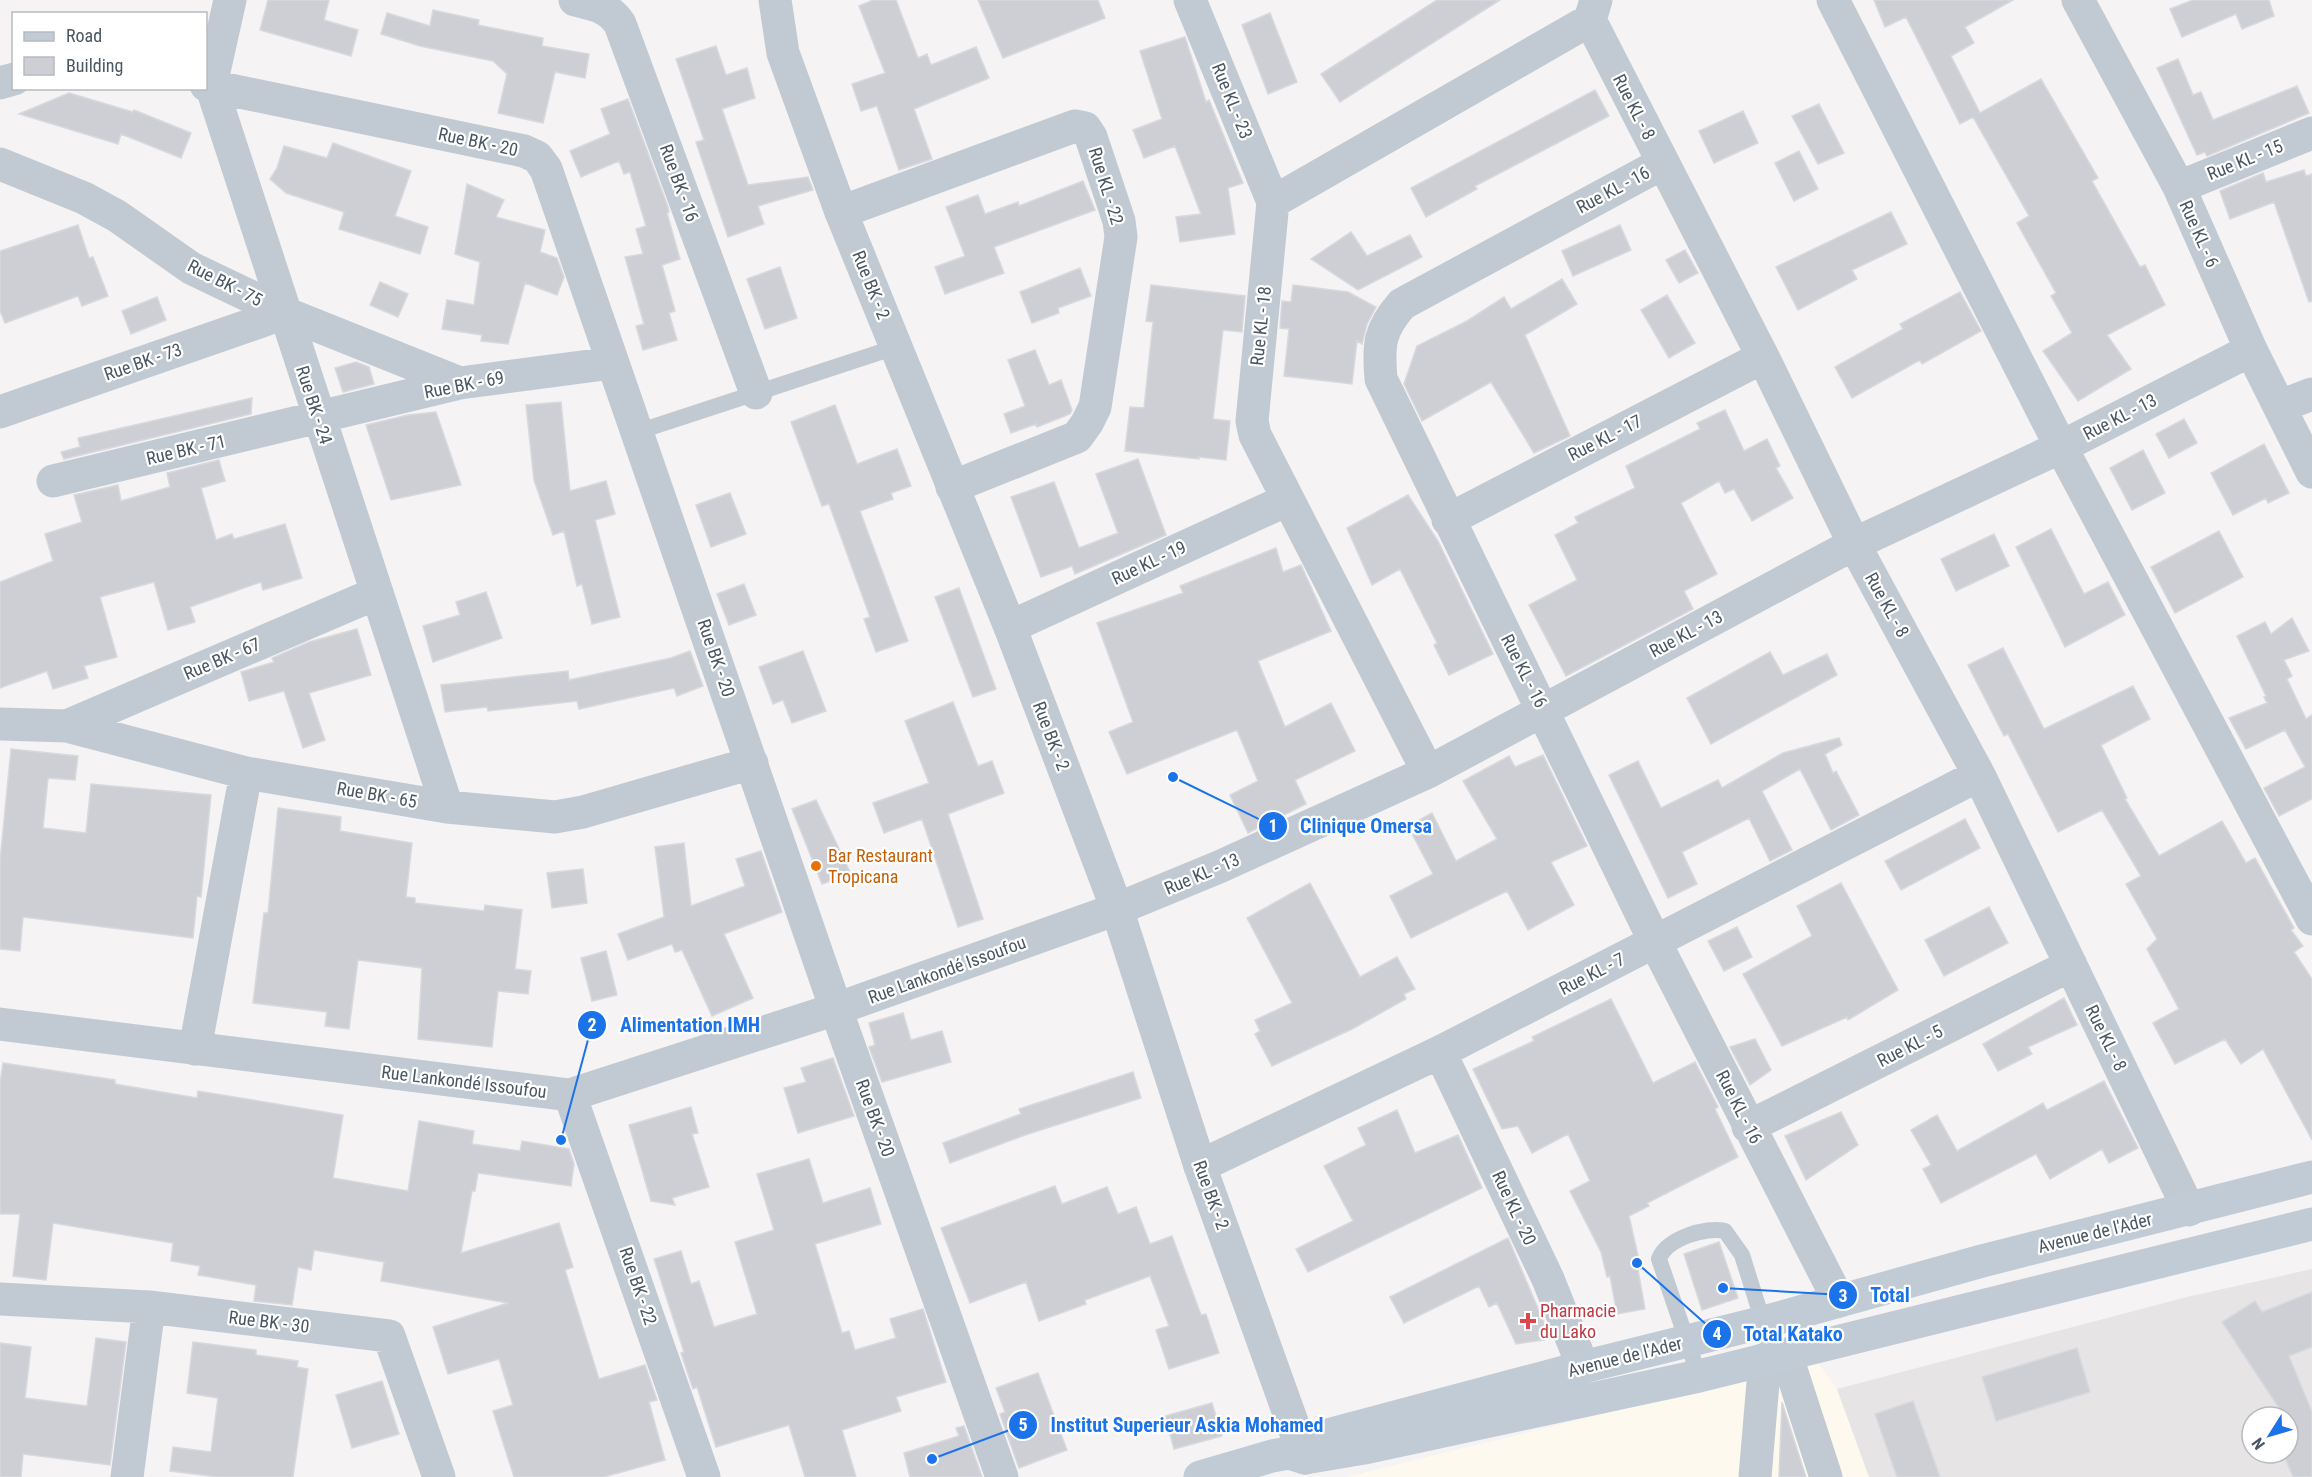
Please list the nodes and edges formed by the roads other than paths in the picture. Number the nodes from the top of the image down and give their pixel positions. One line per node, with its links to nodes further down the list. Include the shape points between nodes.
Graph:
1 (230, 0): 8 (street)
2 (575, 0): 21 (street, Rue BK - 16, via 602,7 613,13 620,24)
3 (775, 0): 14 (street, Rue BK - 2, via 783,53)
4 (1190, 0): 13 (street, Rue KL - 23)
5 (1833, 0): 27 (street)
6 (2078, 0): 12 (street, Rue KL - 6)
7 (1593, 10): 10 (street, Rue KL - 8); 13 (street)
8 (208, 85): 15 (street, Rue BK - 24); 19 (street, Rue BK - 20, via 512,148 537,157 546,169)
9 (2312, 133): 12 (street, Rue KL - 15)
10 (1662, 163): 18 (street, Rue KL - 8); 32 (street, Rue KL - 16, via 1402,304 1387,321 1378,348 1381,379)
11 (0, 164): 15 (street, Rue BK - 75, via 84,198 117,216 191,268)
12 (2179, 187): 17 (street, Rue KL - 6)
13 (1273, 202): 31 (street, Rue KL - 18, via 1252,421)
14 (841, 212): 16 (street, Rue BK - 2); 30 (street, Rue KL - 22, via 1075,126 1085,128 1091,136 1120,237 1095,407 1077,437)
15 (285, 313): 20 (street, Rue BK - 75); 24 (street, Rue BK - 73); 25 (street, Rue BK - 24)
16 (896, 347): 21 (lane); 30 (street, Rue BK - 2)
17 (2251, 350): 23 (street, Rue KL - 6); 27 (street, Rue KL - 13)
18 (1763, 357): 32 (street, Rue KL - 17); 33 (street, Rue KL - 8)
19 (612, 363): 20 (street, Rue BK - 69); 26 (street, Rue BK - 20)
20 (460, 383): 25 (street, Rue BK - 69)
21 (756, 393): 26 (lane)
22 (2312, 394): 23 (street)
23 (2281, 406): 28 (street, Rue KL - 6)
24 (0, 412)
25 (319, 419): 29 (street, Rue BK - 71); 34 (street, Rue BK - 24)
26 (637, 432): 39 (street, Rue BK - 20)
27 (2061, 447): 33 (street, Rue KL - 13); 45 (street)
28 (2312, 472)
29 (52, 481)
30 (952, 487): 35 (street, Rue BK - 2)
31 (1287, 500): 35 (street, Rue KL - 19); 40 (street, Rue KL - 18)
32 (1448, 520): 36 (street, Rue KL - 16)
33 (1854, 544): 36 (street, Rue KL - 13); 42 (street, Rue KL - 8)
34 (377, 593): 38 (street, Rue BK - 67); 43 (street, Rue BK - 24)
35 (1010, 627): 44 (street, Rue BK - 2)
36 (1544, 711): 40 (street, Rue KL - 13); 46 (street, Rue KL - 16)
37 (0, 724): 38 (street, Rue BK - 65)
38 (67, 726): 41 (street, Rue BK - 65)
39 (752, 764): 43 (street, Rue BK - 65, via 555,818); 48 (street, Rue BK - 20)
40 (1428, 772): 44 (street, Rue KL - 13)
41 (246, 773): 43 (street, Rue BK - 65); 50 (street)
42 (1979, 775): 46 (street, Rue KL - 7); 47 (street, Rue KL - 8)
43 (447, 807)
44 (1117, 909): 48 (street, Rue Lankondé Issoufou); 54 (street, Rue BK - 2)
45 (2312, 919)
46 (1655, 942): 51 (street, Rue KL - 7); 53 (street, Rue KL - 16)
47 (2071, 965): 53 (street, Rue KL - 5); 56 (street, Rue KL - 8)
48 (836, 1009): 52 (street, Rue Lankondé Issoufou); 70 (street, Rue BK - 20)
49 (0, 1023): 50 (street, Rue Lankondé Issoufou)
50 (195, 1049): 52 (street, Rue Lankondé Issoufou)
51 (1440, 1052): 54 (street, Rue KL - 7); 64 (street, Rue KL - 20, via 1548,1279)
52 (570, 1095): 69 (street, Rue BK - 22)
53 (1748, 1127): 59 (street, Rue KL - 16)
54 (1200, 1167): 66 (street, Rue BK - 2)
55 (2312, 1177): 56 (main road, Avenue de l'Ader)
56 (2189, 1210): 59 (main road, Avenue de l'Ader)
57 (2312, 1224): 63 (main road, Avenue de l'Ader)
58 (0, 1299): 60 (street, Rue BK - 30)
59 (1839, 1300): 61 (main road, Avenue de l'Ader)
60 (149, 1307): 67 (street); 68 (street, Rue BK - 30, via 388,1336)
61 (1764, 1322): 62 (main road, Avenue de l'Ader); 62 (lane, via 1733,1240 1725,1231 1706,1229 1689,1235 1659,1259); 63 (lane)
62 (1687, 1342): 64 (main road, Avenue de l'Ader); 65 (lane)
63 (1775, 1357): 65 (main road, Avenue de l'Ader); 72 (street); 73 (street)
64 (1583, 1367): 66 (main road, Avenue de l'Ader)
65 (1699, 1376): 66 (main road, Avenue de l'Ader)
66 (1303, 1458): 71 (main road, Avenue de l'Ader)
67 (127, 1477)
68 (439, 1477)
69 (704, 1477)
70 (1002, 1477)
71 (1200, 1477)
72 (1755, 1477)
73 (1826, 1477)

